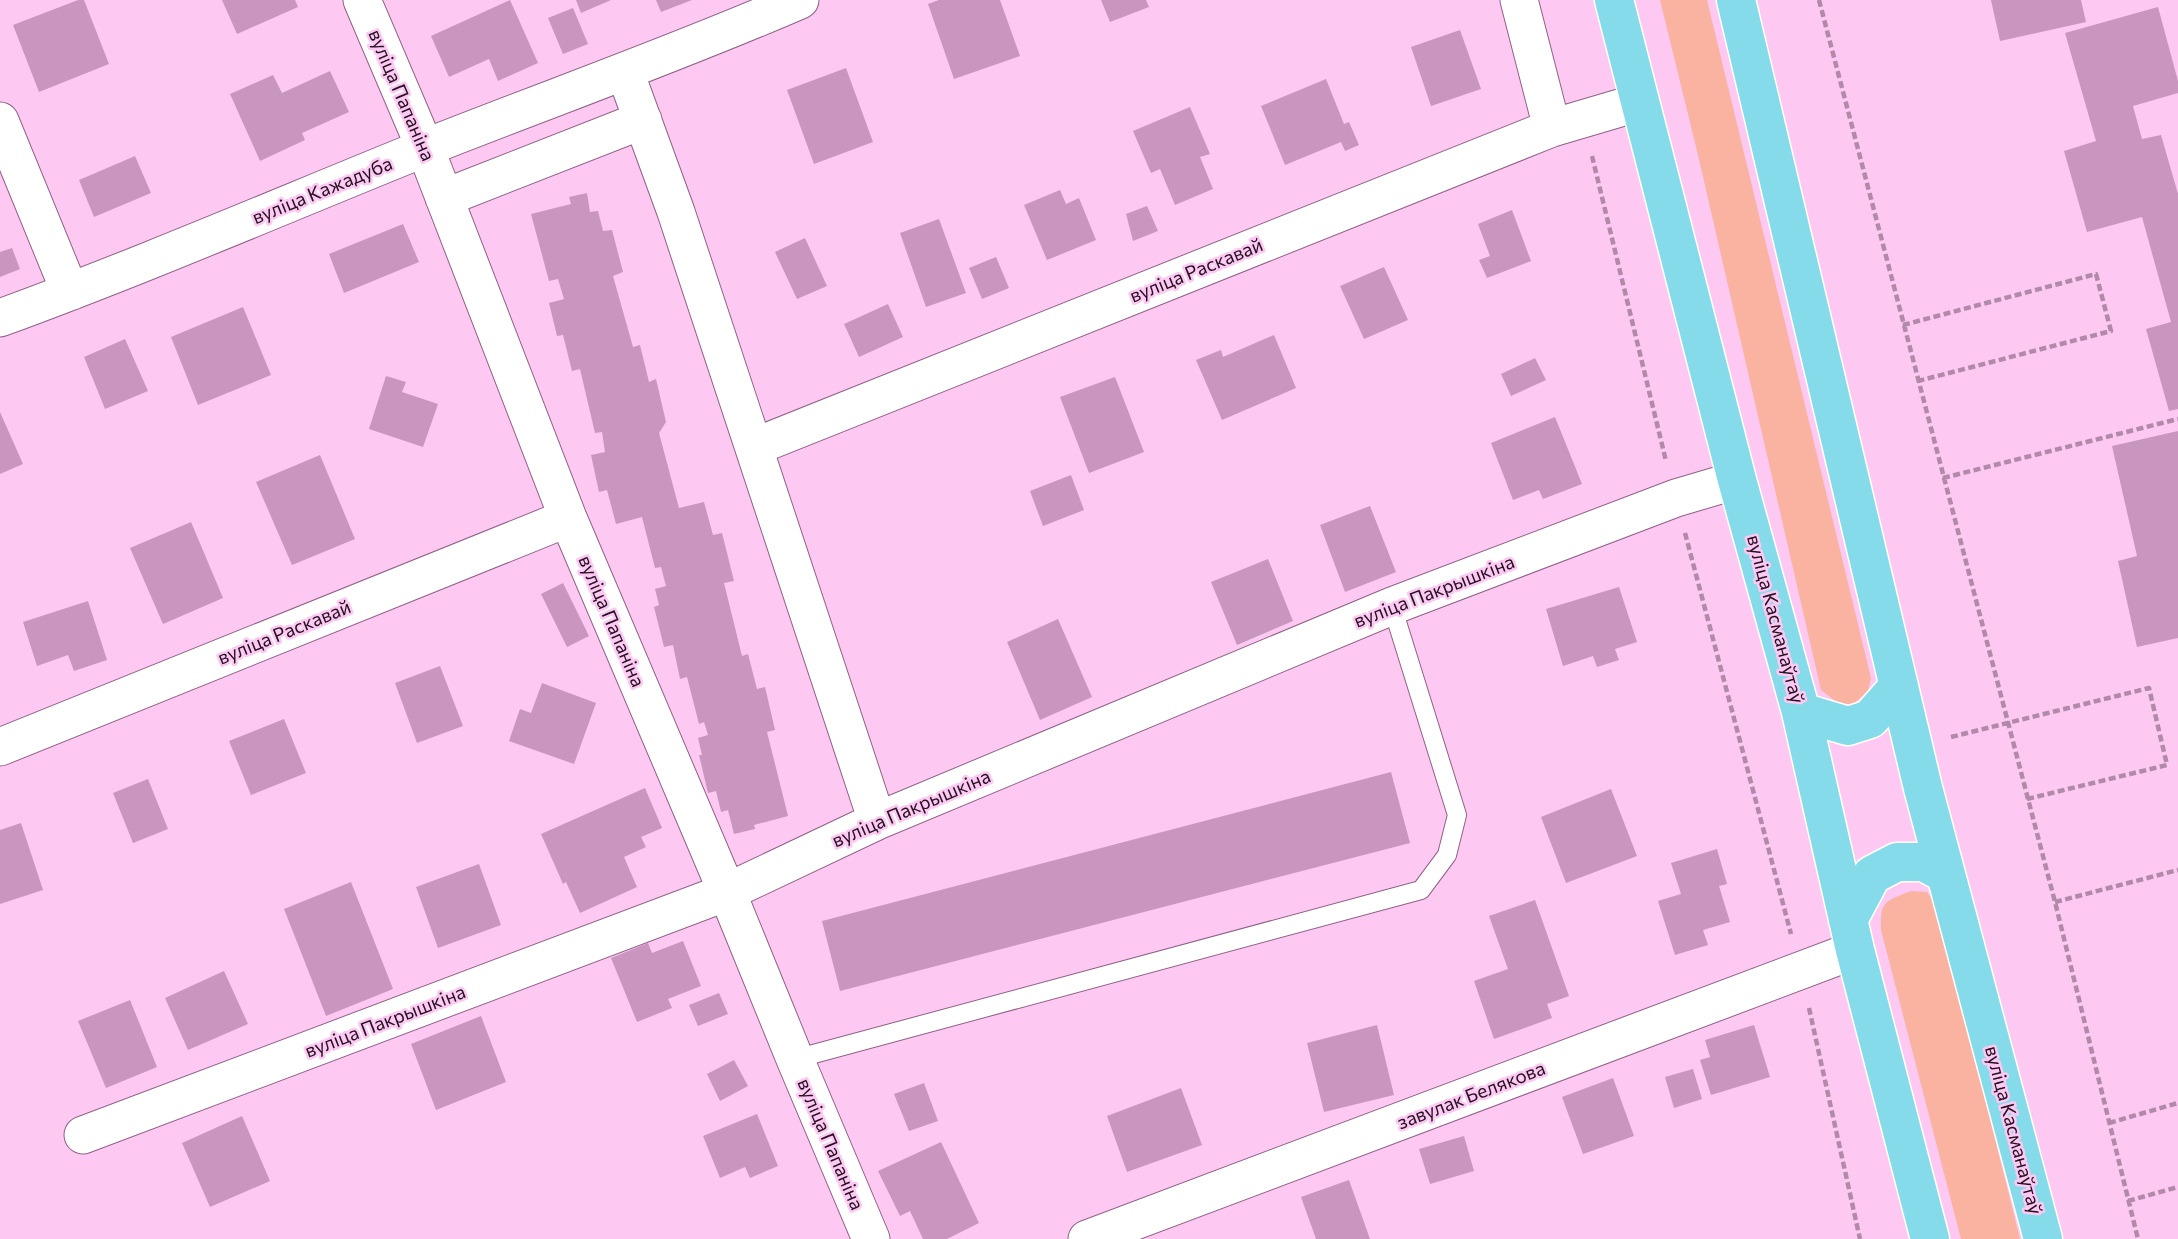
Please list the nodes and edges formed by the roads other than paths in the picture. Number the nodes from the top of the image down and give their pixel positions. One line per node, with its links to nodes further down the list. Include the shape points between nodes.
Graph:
1 (362, 0): 11 (street, вуліца Папаніна)
2 (1519, 0): 10 (street)
3 (1614, 0): 7 (main road, вуліца Касманаўтаў)
4 (1736, 0): 19 (main road, вуліца Касманаўтаў)
5 (790, 2): 6 (street, вуліца Кажадуба)
6 (625, 72): 8 (street); 11 (street, вуліца Кажадуба)
7 (1640, 102): 10 (street, вуліца Раскавай); 16 (main road, вуліца Касманаўтаў)
8 (643, 120): 12 (street); 15 (street)
9 (0, 121): 13 (street)
10 (1567, 124): 15 (street, вуліца Раскавай)
11 (425, 148): 12 (street, вуліца Папаніна); 13 (street, вуліца Кажадуба)
12 (444, 198): 17 (street, вуліца Папаніна)
13 (70, 292): 14 (street, вуліца Кажадуба)
14 (0, 318)
15 (754, 447): 22 (street)
16 (1737, 480): 18 (street, вуліца Пакрышкіна, via 1676,498); 20 (main road, вуліца Касманаўтаў)
17 (568, 517): 21 (street, вуліца Раскавай); 24 (street, вуліца Папаніна)
18 (1392, 606): 22 (street, вуліца Пакрышкіна); 26 (lane, via 1457,815 1447,855 1421,890)
19 (1899, 685): 20 (main road, via 1870,719 1848,726); 23 (main road, вуліца Касманаўтаў)
20 (1801, 712): 25 (main road, вуліца Касманаўтаў)
21 (0, 747)
22 (877, 821): 24 (street, вуліца Пакрышкіна)
23 (1946, 874): 25 (main road, via 1924,862 1897,862 1872,875); 31 (main road, вуліца Касманаўтаў)
24 (727, 892): 26 (street, вуліца Папаніна); 27 (street, вуліца Пакрышкіна)
25 (1852, 935): 29 (street, завулак Белякова, via 1801,971); 30 (main road, вуліца Касманаўтаў)
26 (795, 1059): 28 (street, вуліца Папаніна)
27 (83, 1135)
28 (871, 1239)
29 (1087, 1239)
30 (1930, 1239)
31 (2043, 1239)

